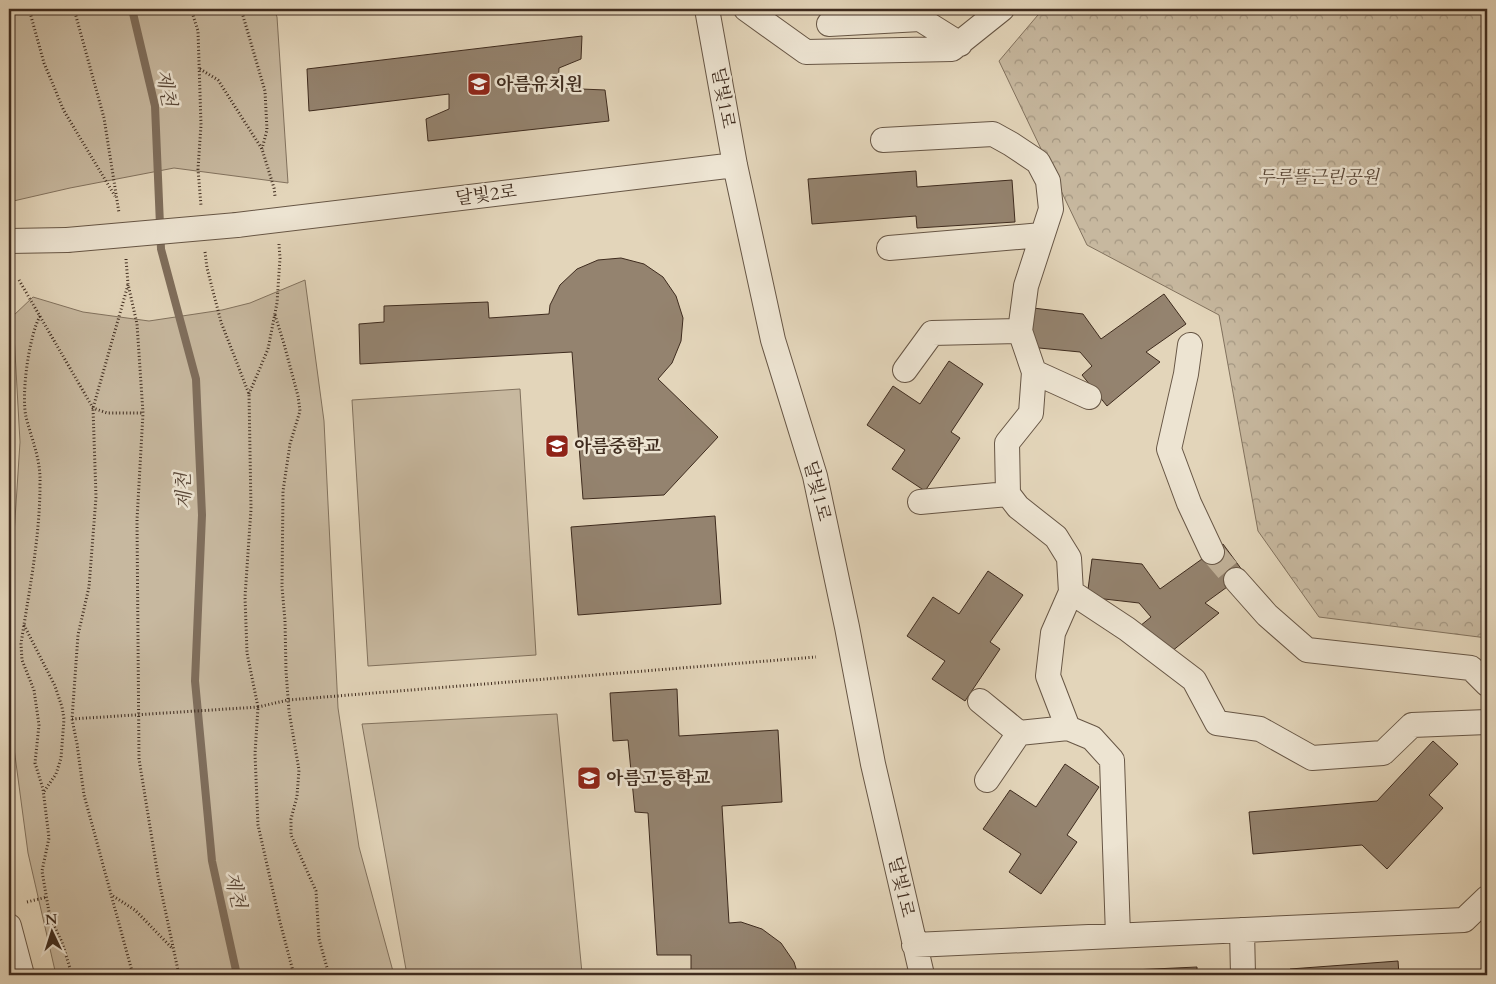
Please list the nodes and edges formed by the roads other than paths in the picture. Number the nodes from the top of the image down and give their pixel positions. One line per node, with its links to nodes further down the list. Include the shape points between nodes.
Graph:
1 (706, 9): 7 (street, 달빛1로)
2 (746, 9): 5 (street, via 806,52 952,50)
3 (1002, 9): 5 (street)
4 (829, 24): 5 (street, via 920,19)
5 (960, 44)
6 (883, 140): 8 (street, via 993,134 1011,144 1038,162 1048,181 1051,209)
7 (735, 166): 9 (street, 달빛2로, bridge, via 237,225 66,240); 31 (street, 달빛1로, via 773,340 815,476 873,764)
8 (1042, 235): 10 (street); 11 (street, via 1026,286)
9 (9, 241)
10 (889, 248)
11 (1020, 331): 13 (street, via 932,332); 14 (street)
12 (1190, 346): 18 (street, via 1168,448)
13 (905, 370)
14 (1034, 372): 15 (street); 16 (street, via 1031,413 1007,443)
15 (1089, 397)
16 (1008, 494): 17 (street); 20 (street, via 1018,507 1056,536 1069,558)
17 (920, 502)
18 (1212, 552)
19 (1236, 580): 21 (street, via 1307,650 1471,668)
20 (1071, 592): 23 (street, via 1194,680 1217,723 1260,729 1312,758 1383,754 1412,725); 24 (street, via 1053,633 1048,676)
21 (1487, 684)
22 (980, 701): 25 (street)
23 (1487, 722)
24 (1068, 728): 25 (street); 30 (street, via 1092,738 1112,760)
25 (1019, 733): 26 (street)
26 (987, 780)
27 (1487, 898): 29 (street, via 1464,920)
28 (9, 926): 32 (street)
29 (1242, 930): 30 (street); 34 (street)
30 (1118, 935): 31 (street)
31 (914, 945): 33 (street, 달빛1로)
32 (22, 975)
33 (922, 975)
34 (1243, 975)

